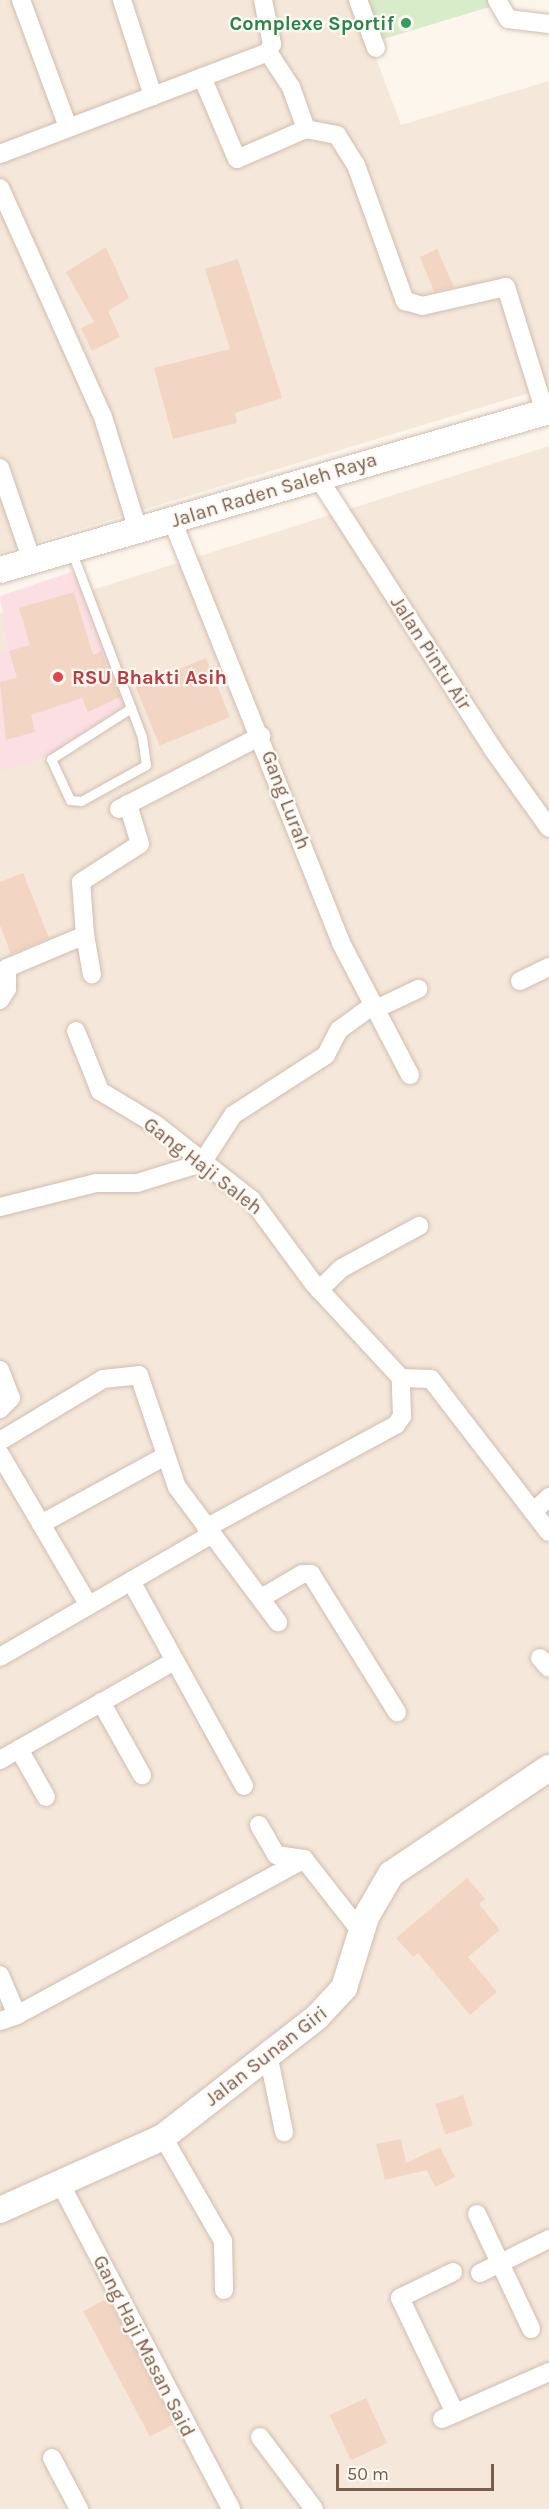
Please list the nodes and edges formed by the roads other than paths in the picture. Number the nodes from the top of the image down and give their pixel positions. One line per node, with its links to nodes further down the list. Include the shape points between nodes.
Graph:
1 (21, 0): 11 (street)
2 (123, 0): 10 (street)
3 (263, 0): 8 (street, via 272,44)
4 (358, 0): 7 (street)
5 (497, 0): 6 (street, via 508,19)
6 (549, 24)
7 (376, 48)
8 (268, 52): 9 (street); 12 (street, via 291,87)
9 (202, 77): 10 (street); 12 (street, via 237,159)
10 (153, 96): 11 (street)
11 (68, 128): 13 (street)
12 (306, 129): 15 (street, via 337,135 356,165 405,301 422,306 503,285)
13 (0, 154)
14 (0, 189): 19 (street, via 103,417)
15 (547, 412): 17 (street, Jalan Raden Saleh Raya)
16 (0, 468): 21 (street)
17 (317, 476): 18 (street, Jalan Raden Saleh Raya); 25 (street, Jalan Pintu Air, via 492,748)
18 (172, 520): 19 (street, Jalan Raden Saleh Raya); 24 (street, Gang Lurah)
19 (138, 530): 20 (street, Jalan Raden Saleh Raya)
20 (71, 550): 21 (street, Jalan Raden Saleh Raya); 23 (lane)
21 (32, 561): 22 (street, Jalan Raden Saleh Raya)
22 (0, 570)
23 (131, 708): 23 (lane, via 146,765 81,801 69,800 51,759)
24 (261, 736): 26 (street, via 123,807 140,844 81,882); 32 (street, Gang Lurah, via 341,943)
25 (549, 828)
26 (85, 935): 28 (street); 31 (street, via 7,968 7,989)
27 (549, 967): 29 (street)
28 (92, 974)
29 (520, 981)
30 (418, 989): 32 (street)
31 (0, 1000)
32 (375, 1007): 34 (street, Gang Lurah); 35 (street, via 339,1030 326,1055 233,1115)
33 (76, 1031): 35 (street, Gang Haji Saleh, via 100,1091 155,1124)
34 (410, 1075)
35 (202, 1163): 36 (street, via 137,1183 96,1183); 38 (street, Gang Haji Saleh, via 265,1214)
36 (0, 1207)
37 (419, 1226): 38 (street, via 342,1268)
38 (319, 1290): 40 (street, Gang Haji Saleh)
39 (0, 1370): 41 (street, via 11,1398)
40 (402, 1378): 46 (street, via 431,1379); 48 (street, via 402,1416 396,1425)
41 (0, 1409)
42 (0, 1442): 44 (street, via 69,1396 129,1372 139,1375 147,1389)
43 (0, 1454): 47 (street)
44 (165, 1456): 47 (street); 48 (street, via 177,1487)
45 (549, 1497): 46 (street)
46 (533, 1512): 49 (street)
47 (41, 1524): 52 (street)
48 (209, 1531): 50 (street); 51 (street)
49 (549, 1532)
50 (131, 1581): 52 (street); 55 (street)
51 (263, 1597): 53 (street); 57 (street, via 302,1574 311,1574)
52 (89, 1606): 54 (street)
53 (278, 1622)
54 (0, 1658)
55 (174, 1660): 56 (street); 62 (street)
56 (101, 1702): 58 (street); 61 (street)
57 (397, 1712)
58 (19, 1749): 59 (street); 63 (street)
59 (0, 1760)
60 (549, 1768): 66 (street, Jalan Sunan Giri, via 391,1874)
61 (142, 1774)
62 (244, 1786)
63 (46, 1797)
64 (259, 1825): 65 (street, via 276,1854)
65 (304, 1859): 66 (street); 68 (street)
66 (362, 1933): 69 (street, Jalan Sunan Giri, via 333,2004)
67 (0, 1975): 68 (street)
68 (8, 2018)
69 (268, 2054): 70 (street); 71 (street, Jalan Sunan Giri)
70 (284, 2132)
71 (163, 2137): 72 (street, Jalan Sunan Giri); 79 (street, via 223,2241)
72 (59, 2181): 73 (street, Jalan Sunan Giri); 85 (street, Gang Haji Masan Said)
73 (0, 2211)
74 (477, 2214): 76 (street)
75 (549, 2239): 76 (street)
76 (504, 2261): 78 (street); 80 (street)
77 (453, 2272): 81 (street, via 400,2298 449,2416)
78 (480, 2273)
79 (224, 2290)
80 (531, 2329)
81 (549, 2372)
82 (260, 2437): 86 (street)
83 (52, 2458): 84 (street)
84 (78, 2509)
85 (231, 2509)
86 (314, 2509)

